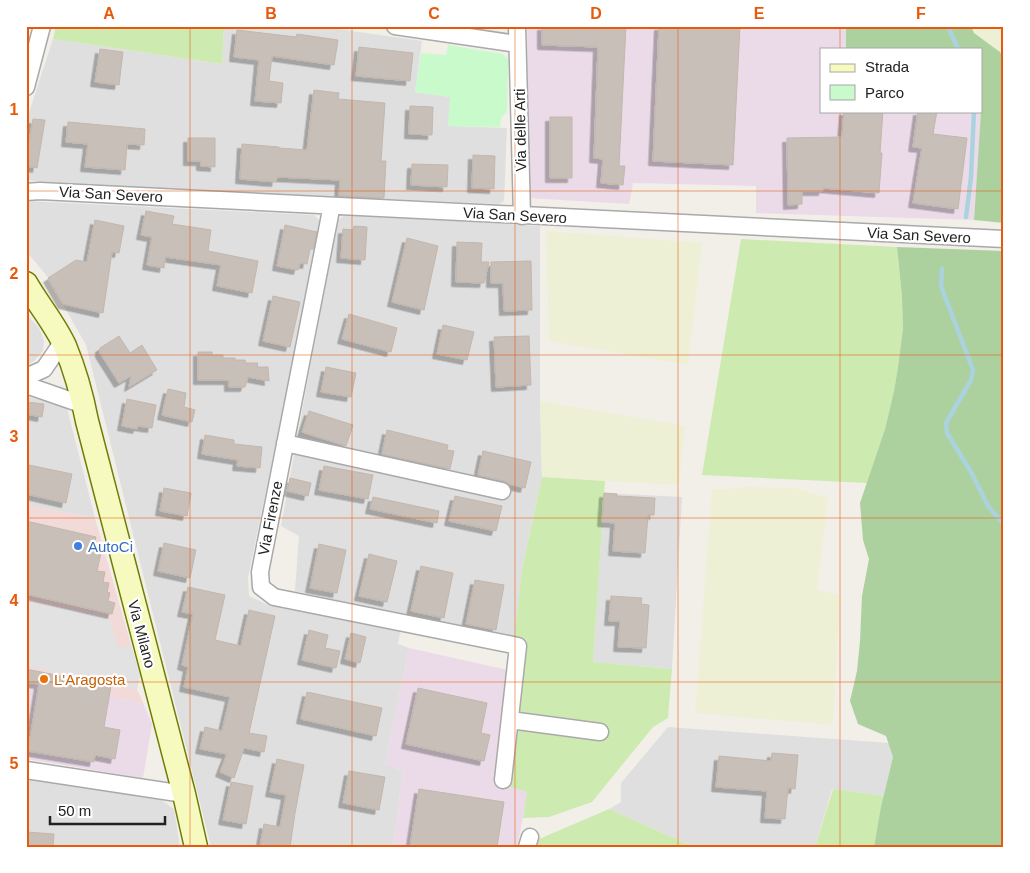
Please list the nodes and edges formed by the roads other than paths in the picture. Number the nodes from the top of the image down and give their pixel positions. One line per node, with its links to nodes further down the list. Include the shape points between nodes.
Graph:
1 (42, 26): 5 (street)
2 (395, 26): 4 (street)
3 (517, 26): 4 (street, Via delle Arti)
4 (517, 44): 8 (street, Via delle Arti)
5 (26, 88)
6 (26, 192): 7 (street, Via San Severo)
7 (330, 206): 8 (street, Via San Severo); 16 (street, Via Firenze)
8 (522, 216): 9 (street, Via San Severo)
9 (1004, 239)
10 (28, 289): 11 (street, Via Milano)
11 (52, 324): 12 (street, Via Milano); 15 (street, Via Milano, via 75,373 83,402)
12 (59, 347): 13 (street, via 44,370); 15 (street, Via Milano)
13 (26, 377)
14 (26, 385): 15 (street)
15 (82, 412): 22 (street, Via Milano)
16 (285, 443): 17 (street); 18 (street, Via Firenze, via 260,572 261,586 274,597 518,646)
17 (502, 491)
18 (510, 720): 19 (street); 21 (street)
19 (600, 732)
20 (26, 770): 22 (street)
21 (503, 780)
22 (184, 794): 23 (street, Via Milano)
23 (196, 847)

